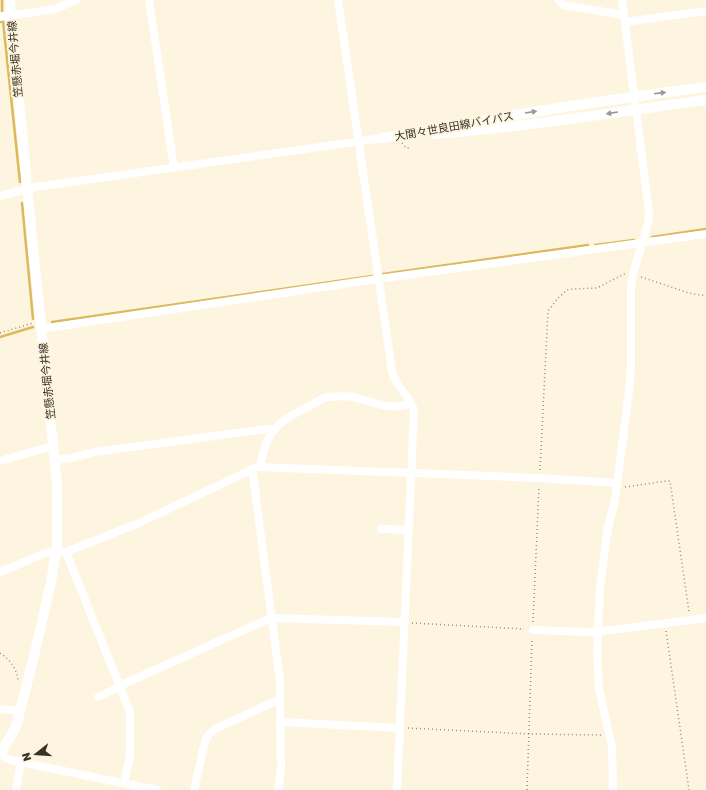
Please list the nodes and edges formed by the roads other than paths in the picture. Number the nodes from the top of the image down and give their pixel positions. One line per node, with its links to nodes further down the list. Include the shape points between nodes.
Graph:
1 (10, 0): 8 (main road, 笠懸赤堀今井線)
2 (76, 0): 8 (street, via 55,9)
3 (149, 0): 17 (street)
4 (338, 0): 16 (street)
5 (559, 0): 10 (street, via 563,5)
6 (622, 0): 10 (street)
7 (706, 11): 10 (street)
8 (11, 15): 9 (street); 18 (main road, 笠懸赤堀今井線)
9 (0, 17)
10 (624, 19): 12 (street)
11 (706, 87): 12 (main road, 大間々世良田線バイパス, one-way to 11)
12 (634, 96): 14 (street); 15 (main road, 大間々世良田線バイパス, one-way to 12, via 478,120)
13 (706, 100): 14 (main road, 大間々世良田線バイパス)
14 (636, 110): 15 (main road, 大間々世良田線バイパス, one-way to 15, via 476,131); 21 (street, via 649,212)
15 (383, 138): 16 (street)
16 (359, 141): 17 (street); 22 (street)
17 (174, 168): 18 (street)
18 (27, 189): 19 (street); 23 (main road, 笠懸赤堀今井線)
19 (0, 196)
20 (706, 234): 21 (street)
21 (643, 243): 22 (street); 32 (street, via 633,274 631,292 630,380)
22 (379, 279): 23 (street); 24 (street, via 392,375)
23 (41, 325): 26 (main road, 笠懸赤堀今井線)
24 (411, 402): 25 (street, via 387,406 351,396 327,397 285,418); 31 (street, via 414,411)
25 (273, 430): 27 (street, via 134,447); 29 (street, via 265,445)
26 (53, 446): 27 (main road, 笠懸赤堀今井線); 28 (street)
27 (54, 460): 35 (main road, 笠懸赤堀今井線)
28 (0, 461)
29 (260, 466): 30 (street); 31 (street)
30 (251, 469): 35 (street, via 140,524); 37 (street)
31 (411, 473): 32 (street, via 539,478); 34 (street)
32 (617, 485): 41 (street, via 607,532 600,587)
33 (381, 529): 34 (street)
34 (408, 530): 39 (street)
35 (62, 552): 36 (street, via 45,553); 42 (street); 46 (main road, 笠懸赤堀今井線)
36 (0, 572)
37 (271, 618): 39 (street); 42 (street); 44 (street, via 280,682)
38 (706, 618): 41 (street)
39 (404, 622): 48 (street)
40 (533, 630): 41 (street)
41 (598, 632): 57 (street, via 599,689 613,756)
42 (119, 686): 43 (street); 51 (street, via 131,716 129,760)
43 (98, 697)
44 (279, 701): 47 (street); 54 (street, via 209,734 205,741)
45 (0, 708): 46 (street)
46 (21, 711): 49 (main road, 笠懸赤堀今井線, via 16,728)
47 (280, 722): 48 (street); 55 (street, via 281,770)
48 (400, 728): 56 (street)
49 (0, 754): 50 (street, via 10,760)
50 (21, 761): 51 (street); 52 (street)
51 (124, 783): 53 (street)
52 (16, 790)
53 (157, 790)
54 (194, 790)
55 (278, 790)
56 (397, 790)
57 (613, 790)

